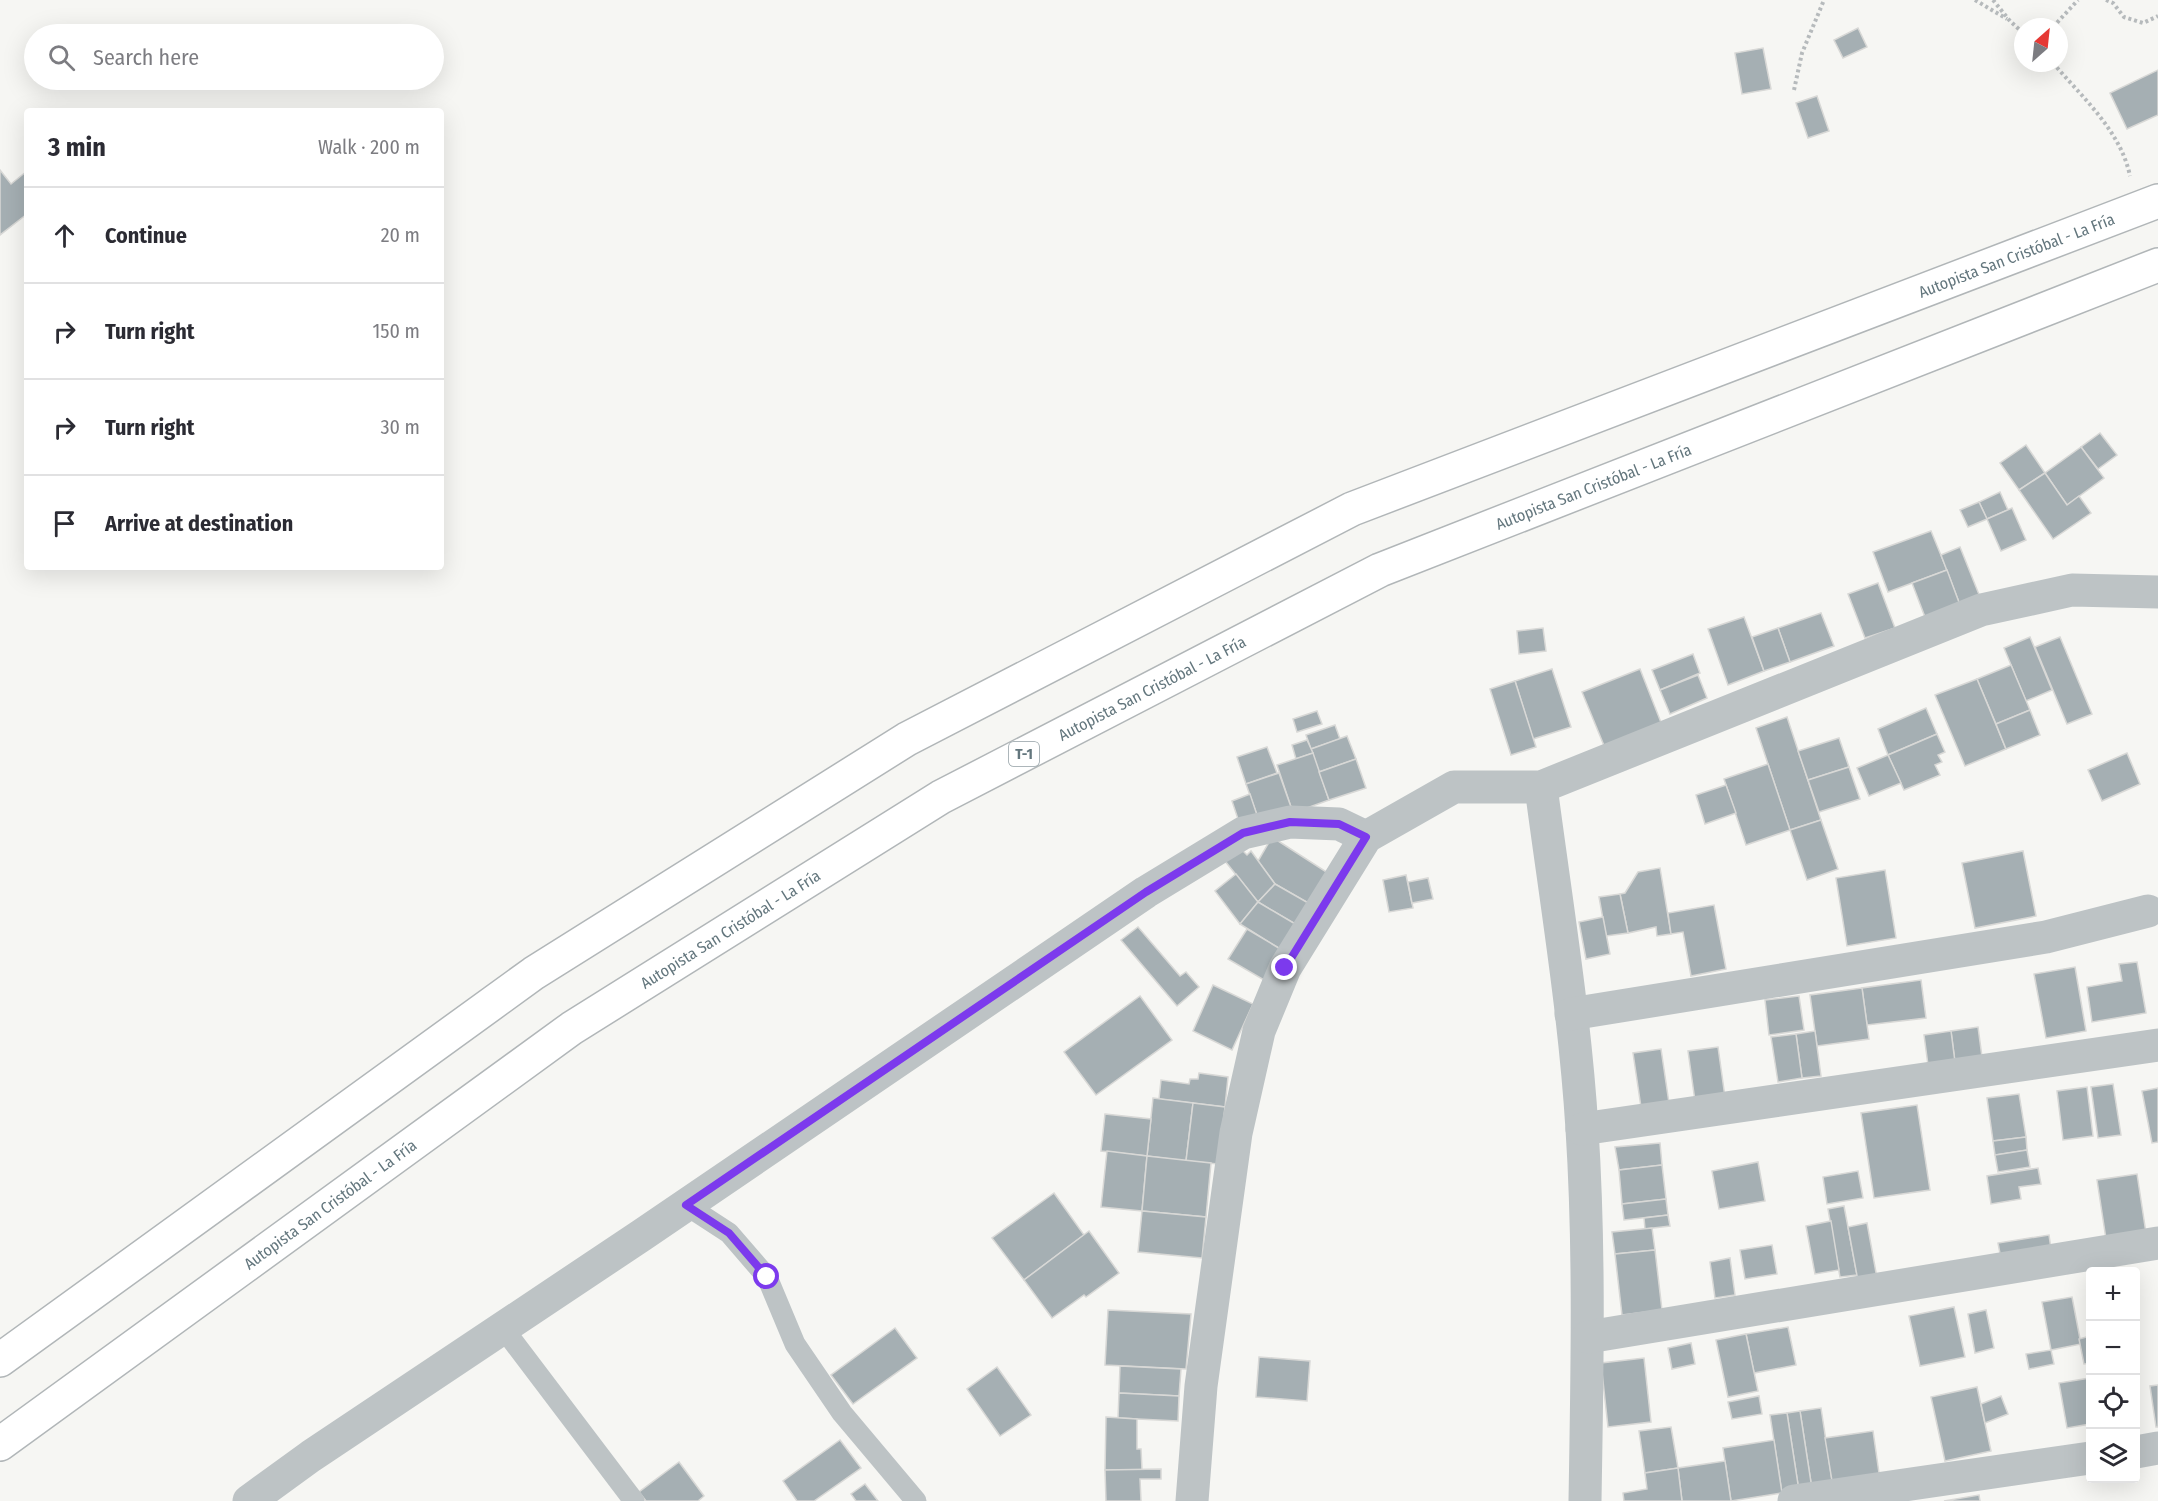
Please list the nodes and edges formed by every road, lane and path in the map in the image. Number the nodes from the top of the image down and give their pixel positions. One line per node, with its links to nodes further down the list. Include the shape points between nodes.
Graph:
1 (1824, 0): 11 (path, via 1802,53)
2 (1975, 0): 8 (path)
3 (1993, 0): 8 (path)
4 (2078, 0): 7 (path)
5 (2106, 0): 6 (path, via 2124,16 2143,23)
6 (2158, 16)
7 (2061, 18)
8 (2010, 21): 9 (path)
9 (2014, 25)
10 (2061, 72): 12 (path, via 2107,126)
11 (1794, 90)
12 (2147, 205): 25 (highway, Autopista San Cristóbal - La Fría, via 1352,509 907,740 534,973)
13 (2158, 265): 26 (highway, Autopista San Cristóbal - La Fría / T-1, via 1380,570 941,797 572,1029)
14 (2158, 592): 15 (street, via 2072,590 1981,610)
15 (1541, 788): 16 (street, via 1454,787); 18 (street)
16 (1366, 837): 21 (street, via 1339,824 1290,822 1243,833 1146,892); 33 (street, via 1285,968 1259,1031 1236,1133 1201,1386)
17 (2148, 911): 18 (street, via 2046,937)
18 (1571, 1014): 20 (street)
19 (2158, 1045): 20 (street)
20 (1582, 1129): 24 (street)
21 (686, 1205): 23 (street); 32 (lane, via 729,1233 767,1277 795,1344 842,1413)
22 (2158, 1243): 24 (street)
23 (503, 1328): 30 (street, via 311,1456); 31 (lane)
24 (1588, 1337): 34 (street)
25 (0, 1360)
26 (0, 1444)
27 (2158, 1448): 28 (street)
28 (2140, 1451)
29 (2086, 1459): 35 (street)
30 (268, 1496)
31 (634, 1501)
32 (916, 1501)
33 (1192, 1501)
34 (1585, 1501)
35 (1794, 1501)

